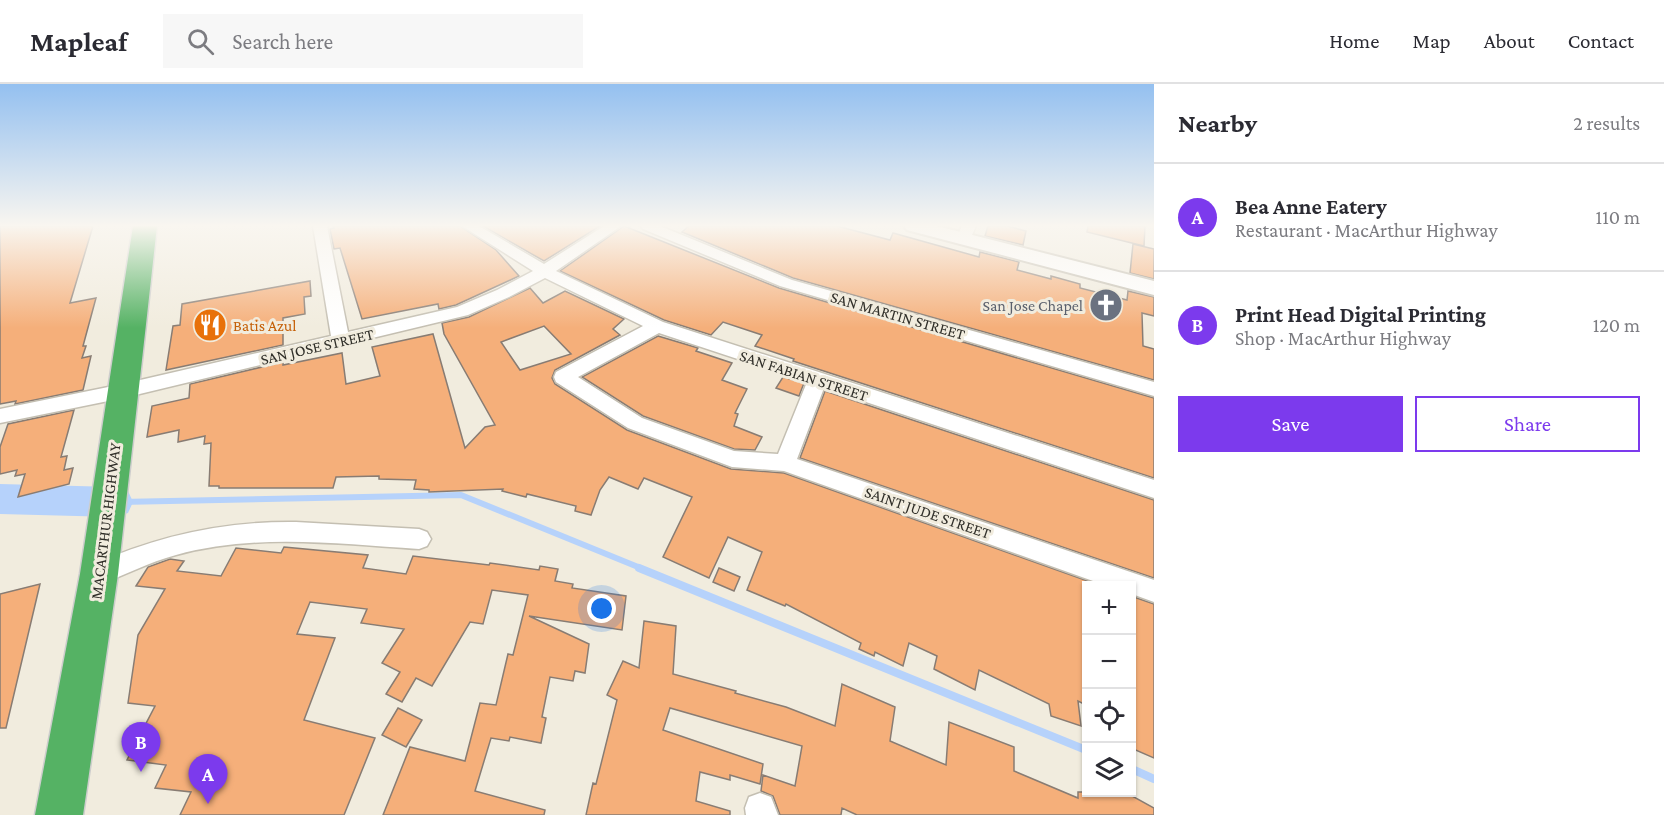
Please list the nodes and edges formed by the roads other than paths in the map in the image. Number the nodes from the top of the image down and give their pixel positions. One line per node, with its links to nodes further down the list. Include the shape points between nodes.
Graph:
1 (140, 260): 13 (highway, MACARTHUR HIGHWAY)
2 (326, 260): 10 (street)
3 (526, 260): 7 (street, SAN FABIAN STREET)
4 (564, 260): 7 (street, SAN JOSE STREET)
5 (731, 260): 12 (street, SAN MARTIN STREET, via 786,283)
6 (1060, 260): 8 (main road)
7 (546, 272): 9 (street, SAN FABIAN STREET); 10 (street, SAN JOSE STREET, via 462,311)
8 (1154, 288)
9 (657, 326): 11 (street, SAN FABIAN STREET); 15 (street, SAINT JUDE STREET, via 563,377 635,423 744,462)
10 (341, 340): 13 (street, SAN JOSE STREET)
11 (817, 380): 15 (street); 16 (street, SAN FABIAN STREET)
12 (1154, 389)
13 (123, 391): 14 (street, SAN JOSE STREET); 18 (highway, MACARTHUR HIGHWAY)
14 (0, 416)
15 (785, 463): 19 (street, SAINT JUDE STREET)
16 (1154, 489)
17 (418, 539): 18 (street, via 277,532 228,534)
18 (100, 568): 20 (highway, MACARTHUR HIGHWAY)
19 (1154, 591)
20 (59, 815)

